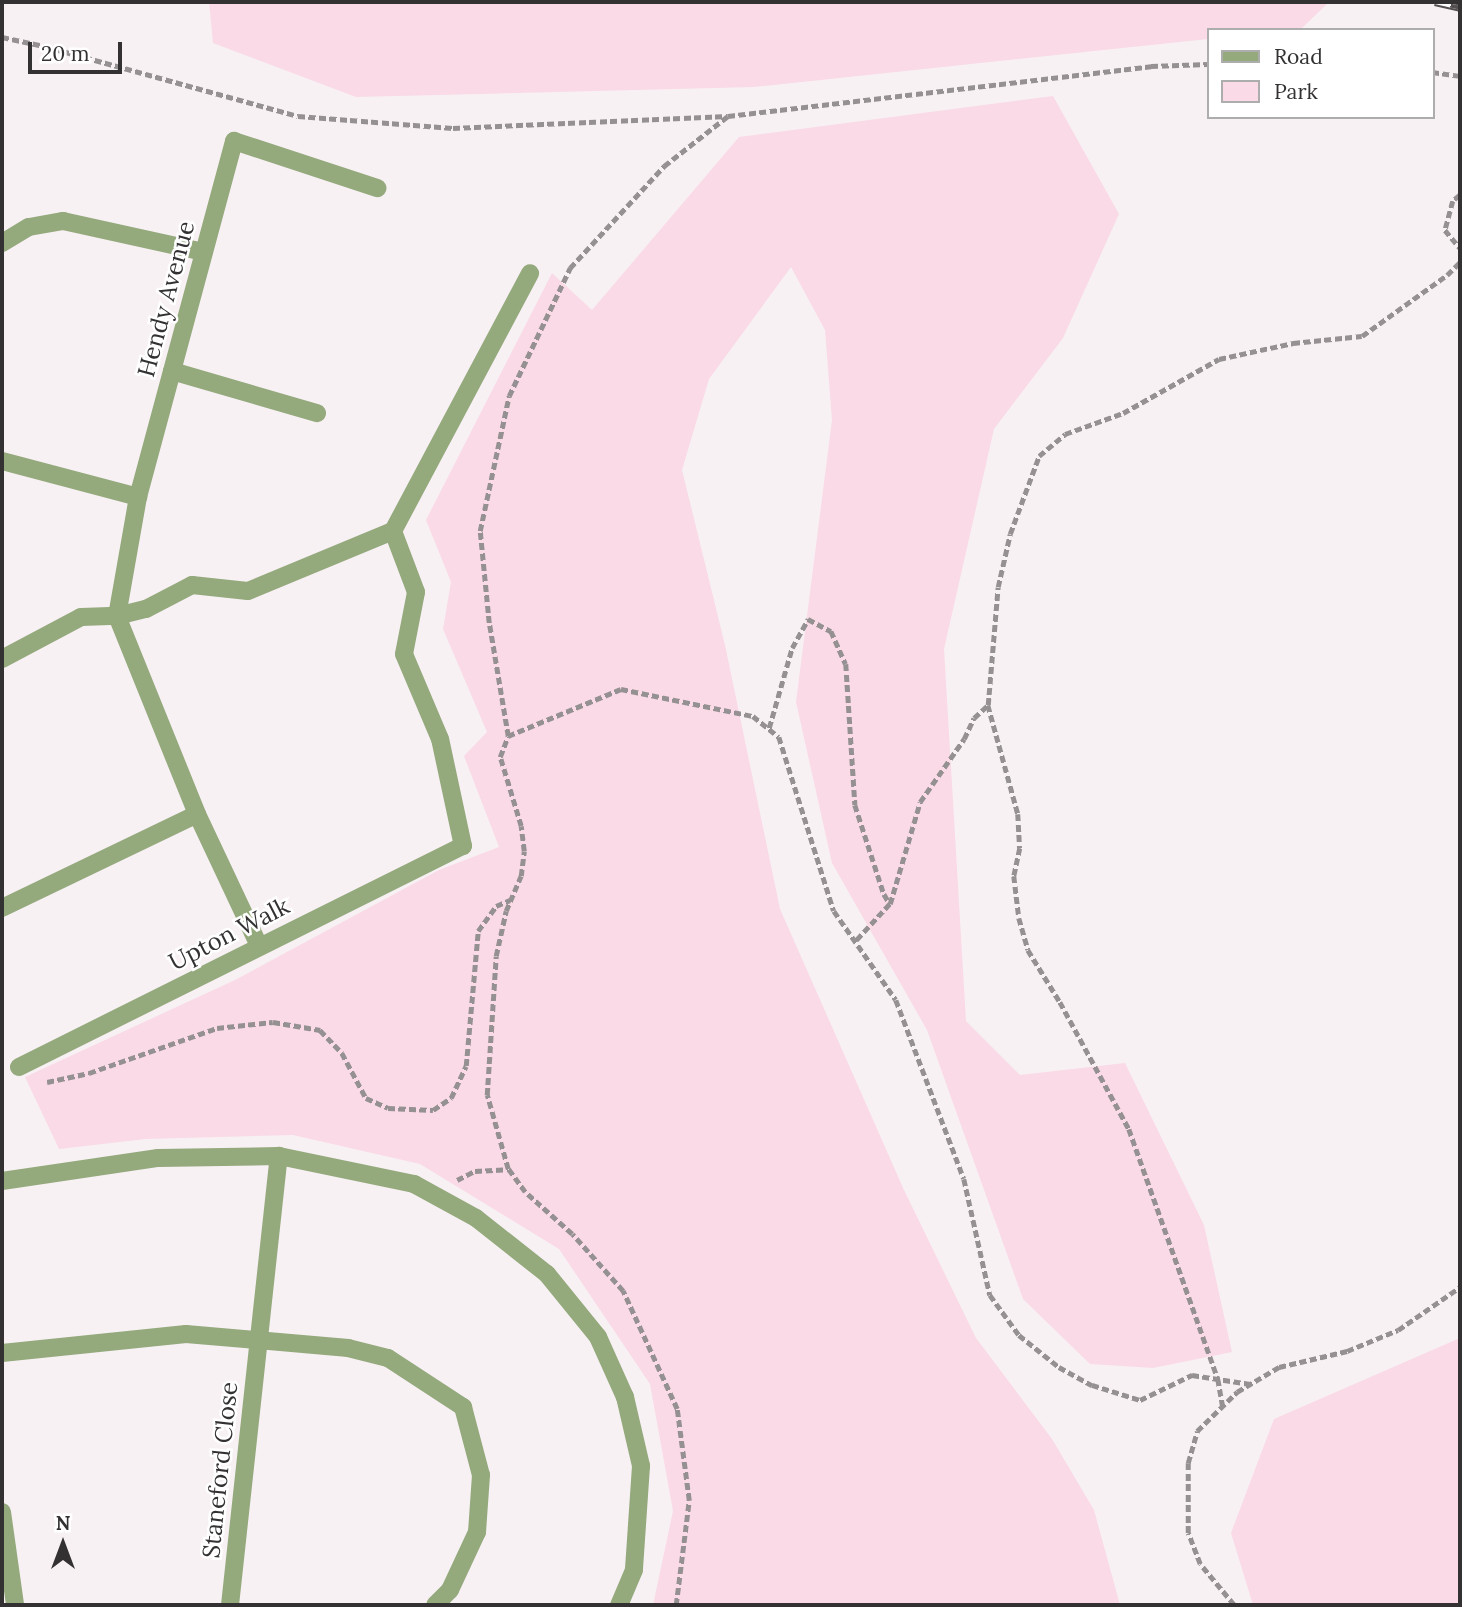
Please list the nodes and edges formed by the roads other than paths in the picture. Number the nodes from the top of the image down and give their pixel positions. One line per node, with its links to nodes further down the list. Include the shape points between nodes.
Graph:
1 (377, 188): 3 (street, Hendy Avenue, via 234,141)
2 (2, 243): 3 (street, via 29,227 63,220)
3 (204, 252): 5 (street, Hendy Avenue)
4 (530, 273): 9 (street)
5 (172, 371): 6 (street); 8 (street, Hendy Avenue)
6 (317, 413)
7 (2, 461): 8 (street)
8 (138, 498): 10 (street, Hendy Avenue)
9 (393, 531): 10 (street, via 248,591 192,585 146,609); 14 (street, Upton Walk, via 416,592 404,654 440,739 463,846)
10 (117, 616): 11 (street, via 80,617); 12 (street)
11 (2, 659)
12 (197, 814): 13 (street); 14 (street)
13 (2, 908)
14 (259, 946): 15 (street, Upton Walk)
15 (19, 1068)
16 (279, 1156): 17 (street, via 158,1157); 18 (street, Staneford Close); 24 (street, via 414,1184 475,1218 547,1274 598,1336 625,1397 641,1466 634,1570)
17 (2, 1181)
18 (258, 1341): 19 (street, via 186,1334); 22 (street, Staneford Close); 23 (street, via 348,1348 388,1358 463,1407 481,1475 477,1532 450,1590)
19 (2, 1353)
20 (2, 1512): 21 (street)
21 (15, 1605)
22 (230, 1605)
23 (435, 1605)
24 (619, 1605)

